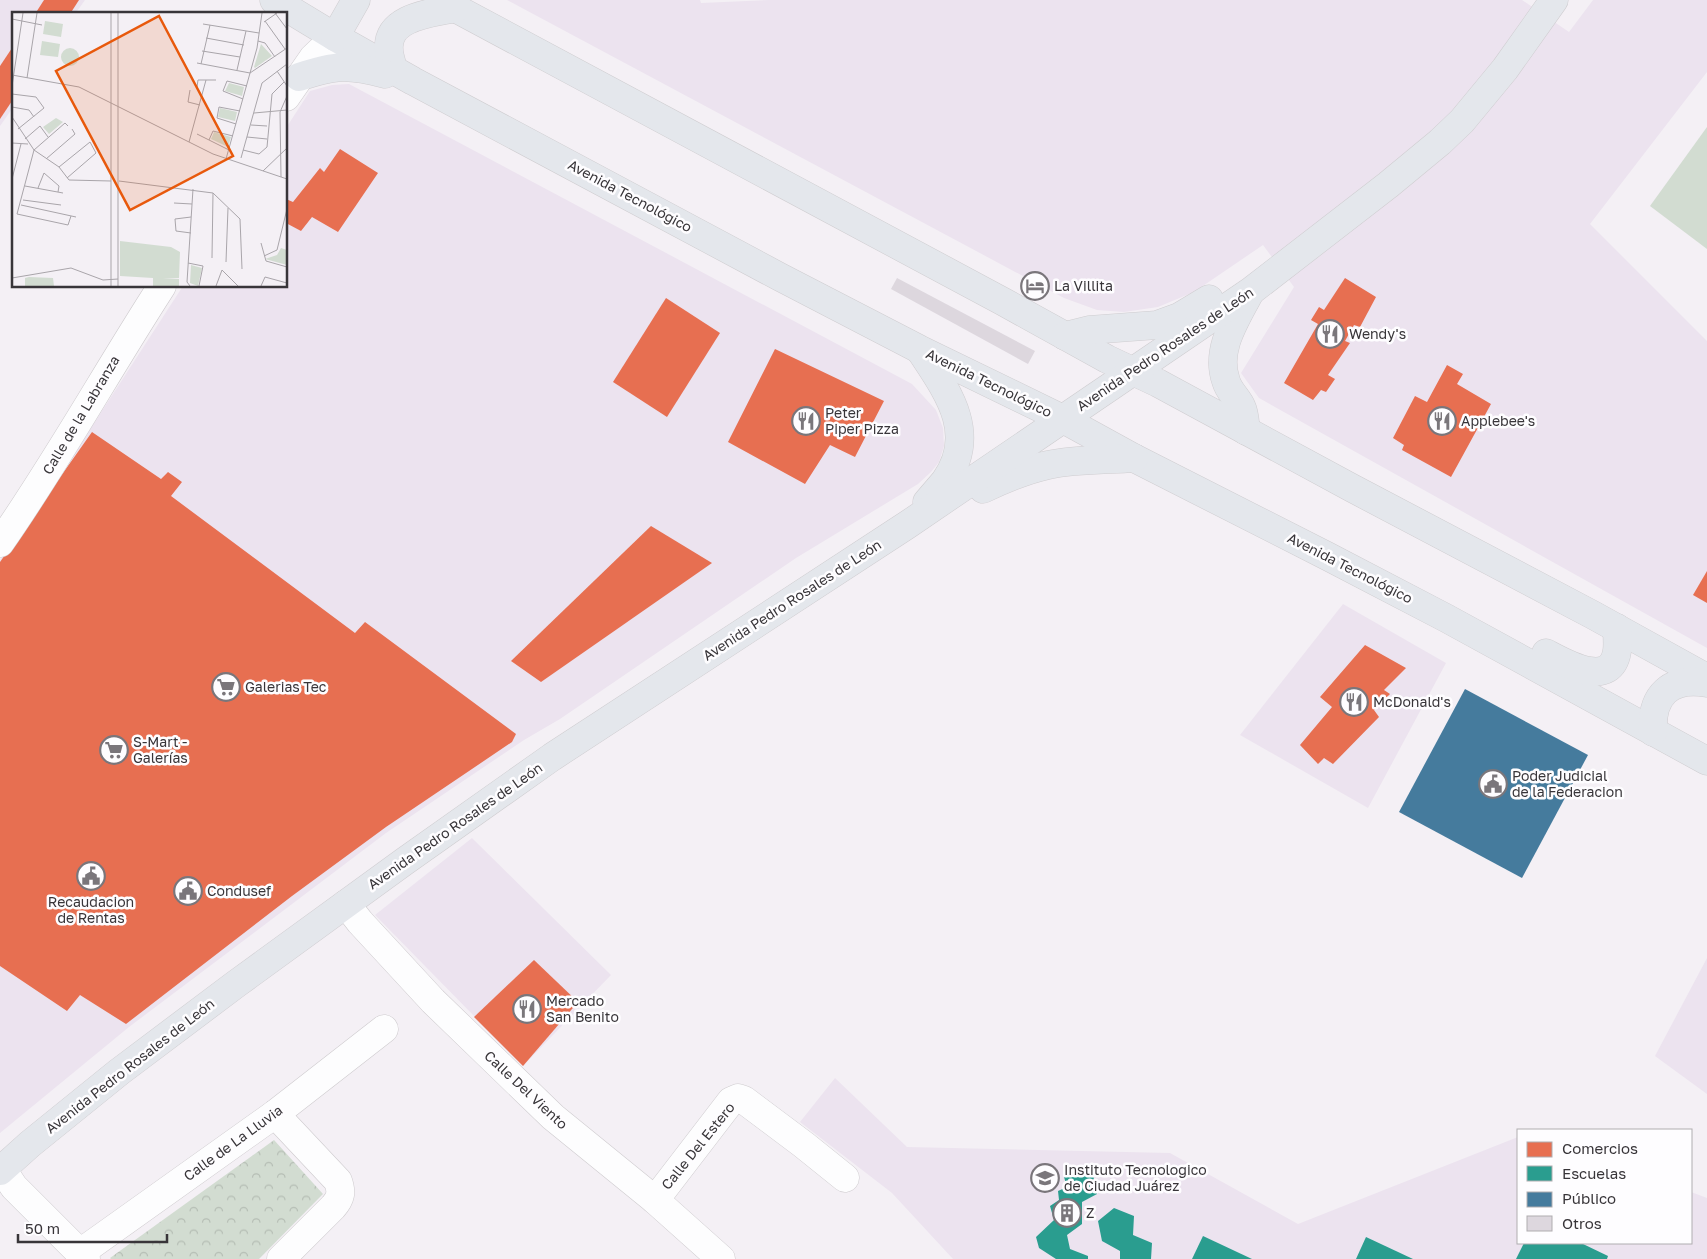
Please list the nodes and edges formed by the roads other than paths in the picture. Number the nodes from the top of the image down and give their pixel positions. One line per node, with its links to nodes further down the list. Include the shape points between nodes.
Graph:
1 (274, 0): 6 (main road, Avenida Tecnológico)
2 (347, 0): 6 (main road)
3 (356, 0): 6 (main road)
4 (1554, 0): 10 (main road, Avenida Pedro Rosales de León, via 1505,69 1462,121 1388,185)
5 (448, 4): 7 (main road, via 395,28 389,49); 11 (main road)
6 (336, 37): 7 (main road, Avenida Tecnológico); 8 (street, via 313,58)
7 (403, 75): 8 (main road, via 343,66 323,69); 12 (main road, Avenida Tecnológico)
8 (293, 87)
9 (161, 288): 18 (street, Calle de la Labranza)
10 (1251, 291): 11 (main road, via 1225,290 1179,317 1156,325 1089,330); 13 (main road, Avenida Pedro Rosales de León); 15 (main road, via 1225,342 1222,363 1231,393 1242,408)
11 (1065, 336): 13 (main road)
12 (919, 349): 14 (main road, Avenida Tecnológico); 17 (main road, via 947,390 957,413 960,436 957,457 945,481)
13 (1133, 371): 14 (main road, Avenida Pedro Rosales de León); 15 (main road)
14 (1063, 419): 16 (main road, Avenida Tecnológico); 17 (main road, Avenida Pedro Rosales de León)
15 (1246, 431): 20 (main road)
16 (1134, 458): 17 (main road, via 1063,463 1013,475); 19 (main road, Avenida Tecnológico)
17 (907, 525): 25 (main road, Avenida Pedro Rosales de León, via 552,757)
18 (0, 543)
19 (1327, 556): 20 (main road, via 1392,571 1576,669 1592,672 1607,668 1617,652); 23 (main road, Avenida Tecnológico)
20 (1617, 628): 21 (main road)
21 (1707, 678)
22 (1707, 684): 23 (main road, via 1694,681 1672,686 1657,704 1652,717)
23 (1653, 732): 24 (main road, Avenida Tecnológico)
24 (1707, 762)
25 (346, 904): 28 (main road, Avenida Pedro Rosales de León, via 118,1072); 30 (street, Calle Del Viento, via 433,1001 553,1117)
26 (384, 1029): 27 (street, Calle de La Lluvia)
27 (275, 1114): 31 (street, Calle de La Lluvia); 32 (street, via 338,1181 341,1194 333,1207)
28 (1, 1170): 31 (street)
29 (845, 1178): 30 (street, Calle Del Estero, via 738,1098 731,1101)
30 (655, 1200): 33 (street, Calle Del Viento)
31 (83, 1256)
32 (281, 1259)
33 (721, 1259)

